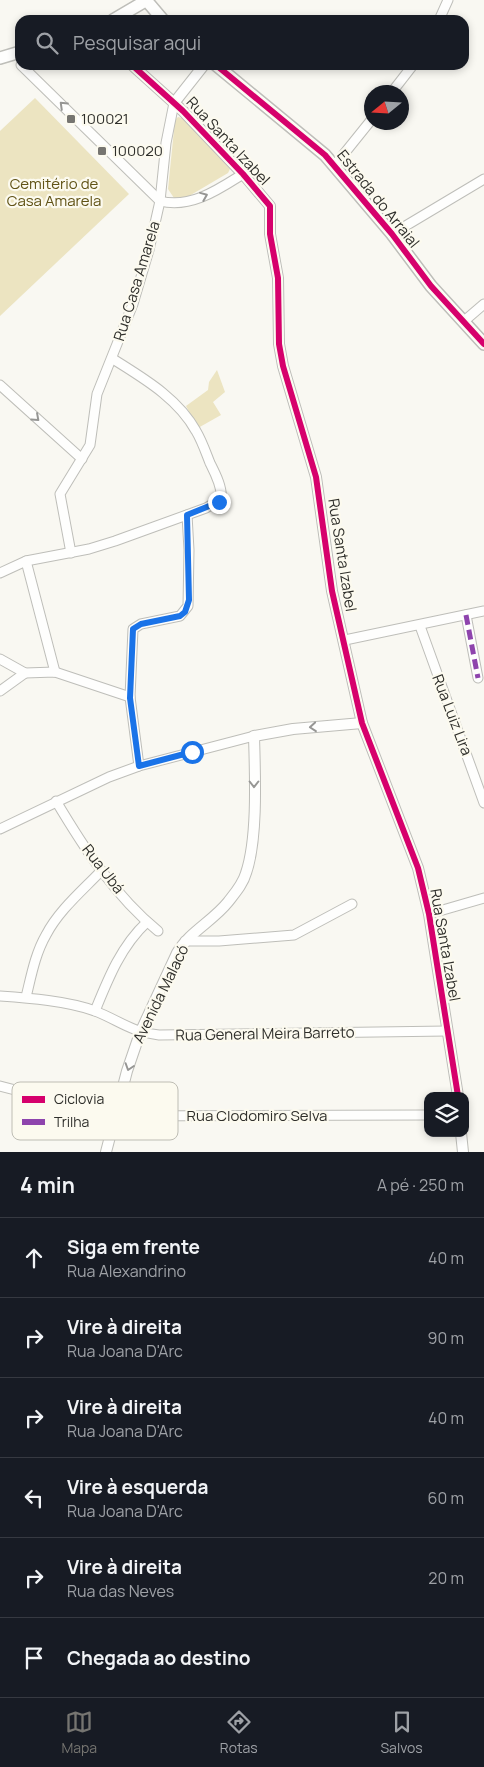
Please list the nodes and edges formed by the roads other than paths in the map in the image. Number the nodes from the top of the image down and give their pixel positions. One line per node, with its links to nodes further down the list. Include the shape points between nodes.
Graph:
1 (146, 0): 3 (main road); 4 (main road)
2 (448, 0): 5 (street)
3 (121, 15)
4 (159, 15)
5 (441, 15)
6 (27, 70): 17 (street, one-way to 6)
7 (138, 70): 12 (street, Rua Santa Izabel)
8 (200, 70): 12 (street, Rua Casa Amarela)
9 (222, 70): 14 (main road, Estrada do Arraial)
10 (409, 70): 11 (street)
11 (397, 85)
12 (174, 103): 15 (street, Rua Santa Izabel); 17 (street, Rua Casa Amarela)
13 (364, 129): 14 (street)
14 (335, 165): 18 (main road, Estrada do Arraial)
15 (243, 174): 17 (street, one-way to 15, via 175,203 199,199); 32 (street, Rua Santa Izabel, via 270,206 270,234 278,278 279,344 316,477 328,566)
16 (484, 179): 18 (street)
17 (160, 201): 22 (street, Rua Casa Amarela, via 149,250)
18 (392, 234): 20 (main road, Estrada do Arraial, via 430,286)
19 (484, 304): 20 (street)
20 (463, 322): 21 (main road, Estrada do Arraial)
21 (484, 344)
22 (113, 359): 24 (street, Rua Casa Amarela, via 97,394 90,445); 25 (street, Rua Casa Amarela, via 149,382 184,414 196,431 222,493 217,503)
23 (0, 385): 24 (street, one-way to 24)
24 (82, 459): 26 (street, Rua Casa Amarela, via 60,494)
25 (187, 515): 26 (street); 38 (street, via 188,606 180,616 141,624 133,629)
26 (71, 553): 27 (street)
27 (26, 562): 28 (street); 34 (street)
28 (0, 573)
29 (484, 611): 30 (street)
30 (466, 615): 31 (street); 36 (street)
31 (420, 626): 32 (street); 43 (street, Rua Luiz Lira)
32 (344, 640): 39 (street, Rua Santa Izabel)
33 (0, 659): 35 (street)
34 (55, 672): 35 (street); 38 (street)
35 (25, 673): 37 (street)
36 (478, 678)
37 (0, 690)
38 (130, 698): 41 (street)
39 (362, 722): 40 (street, one-way to 40); 48 (street, Rua Santa Izabel, via 413,853)
40 (254, 736): 41 (street); 51 (street, Avenida Malacó, one-way to 51, via 254,806 246,873 225,906)
41 (139, 766): 42 (street)
42 (56, 801): 44 (street); 45 (street, Rua Ubá)
43 (484, 803)
44 (0, 829)
45 (101, 871): 49 (street, Rua Ubá); 53 (street, via 62,911 45,936)
46 (484, 898): 48 (street)
47 (352, 904): 51 (street, via 294,935)
48 (429, 914): 55 (street, Rua Santa Izabel)
49 (147, 922): 50 (street, Rua Ubá); 54 (street, via 110,973)
50 (158, 931)
51 (185, 941): 56 (street, Avenida Malacó)
52 (0, 996): 53 (street, Rua General Meira Barreto)
53 (26, 997): 54 (street, Rua General Meira Barreto)
54 (94, 1011): 56 (street, Rua General Meira Barreto)
55 (447, 1031): 56 (street, Rua General Meira Barreto); 58 (street, Rua Santa Izabel)
56 (140, 1033): 57 (street, Avenida Malacó, one-way to 57)
57 (124, 1082)
58 (457, 1092)
59 (424, 1115): 60 (street, Rua Clodomiro Selva)
60 (178, 1116)
61 (461, 1137): 62 (street)
62 (463, 1152)

